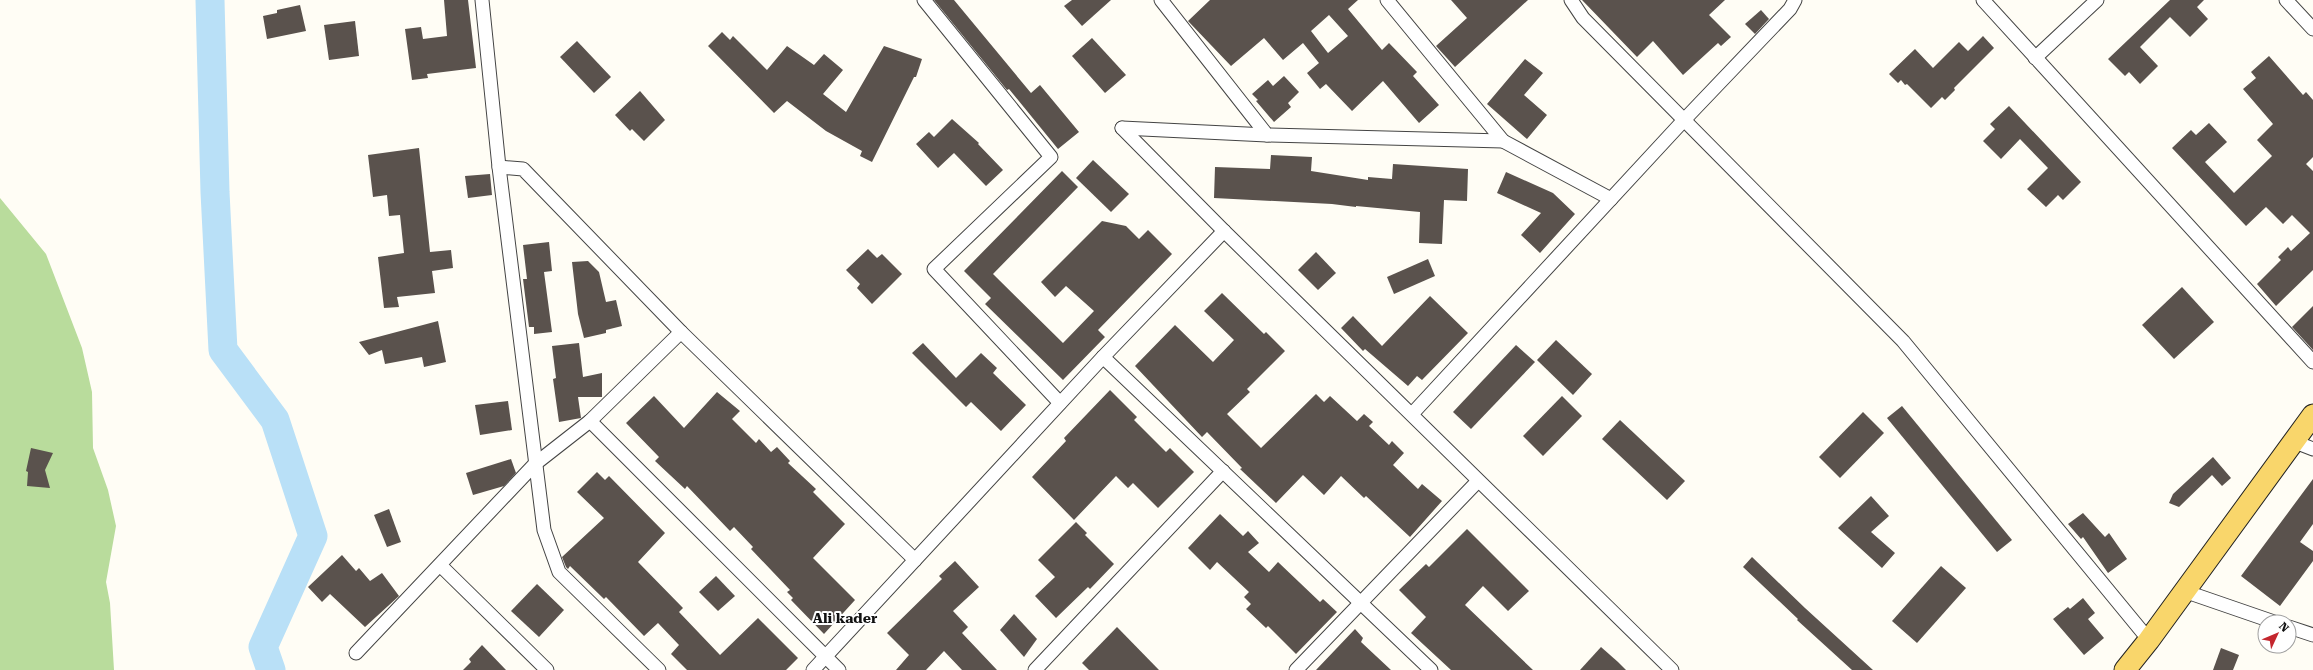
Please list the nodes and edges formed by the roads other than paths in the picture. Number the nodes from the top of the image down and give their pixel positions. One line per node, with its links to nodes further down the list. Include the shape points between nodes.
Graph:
1 (482, 0): 15 (street)
2 (924, 0): 21 (street, via 1051,157 934,269)
3 (1161, 0): 13 (street)
4 (1387, 0): 14 (street)
5 (1571, 0): 12 (street, via 1583,18)
6 (1795, 0): 12 (street, via 1790,9)
7 (1983, 0): 11 (street)
8 (2097, 0): 11 (street)
9 (2286, 0): 10 (street)
10 (2313, 29)
11 (2035, 58): 20 (street)
12 (1684, 120): 16 (street); 36 (street, via 1902,341)
13 (1267, 135): 14 (street); 17 (street, via 1122,128)
14 (1503, 141): 16 (street)
15 (499, 167): 18 (street, via 523,169); 26 (street)
16 (1611, 199): 22 (street)
17 (1224, 231): 19 (street); 22 (street)
18 (681, 332): 24 (street); 29 (street)
19 (1103, 357): 21 (street); 27 (street)
20 (2313, 362)
21 (1060, 404): 29 (street)
22 (1412, 414): 28 (street)
23 (2313, 415): 25 (main road)
24 (590, 421): 26 (street); 38 (street)
25 (2304, 445): 31 (main road)
26 (535, 464): 30 (street); 40 (street, via 544,530 559,572)
27 (1223, 471): 32 (street); 43 (street)
28 (1478, 480): 32 (street); 46 (street)
29 (915, 560): 38 (street)
30 (440, 564): 37 (street); 39 (street)
31 (2184, 591): 33 (street); 36 (main road)
32 (1360, 603): 44 (street); 45 (street)
33 (2257, 616)
34 (2297, 630): 35 (street)
35 (2313, 635)
36 (2149, 640): 47 (main road)
37 (356, 653)
38 (826, 657): 41 (street); 42 (street)
39 (547, 670)
40 (659, 670)
41 (813, 670)
42 (839, 670)
43 (1035, 670)
44 (1296, 670)
45 (1431, 670)
46 (1672, 670)
47 (2125, 670)

